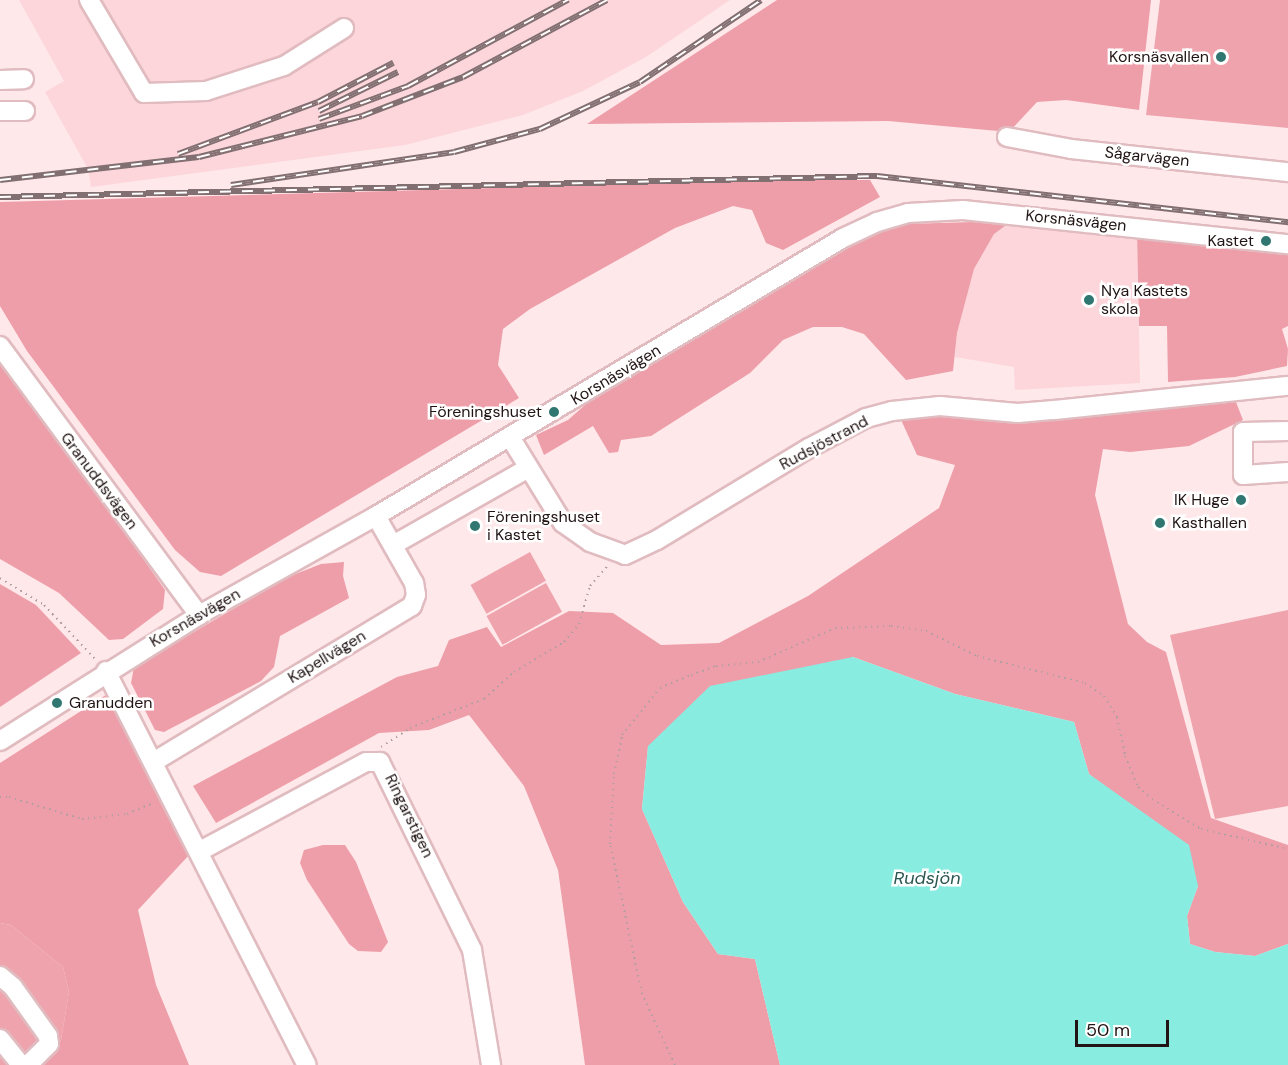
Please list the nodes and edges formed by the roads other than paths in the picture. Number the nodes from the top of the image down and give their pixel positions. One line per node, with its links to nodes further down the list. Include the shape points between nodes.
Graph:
1 (88, 0): 2 (street, via 144,93 206,91 273,70)
2 (344, 28)
3 (24, 79): 4 (street)
4 (0, 80)
5 (0, 111): 6 (street)
6 (25, 111)
7 (1007, 137): 8 (street, Sågarvägen, via 1071,149)
8 (1288, 172)
9 (1288, 244): 13 (street, Korsnäsvägen, via 963,210 908,213 843,238)
10 (1, 352): 18 (street, Granuddsvägen)
11 (1288, 386): 14 (street, Rudsjöstrand, via 1045,411 940,406 892,411 866,418 802,452 641,550 618,554 590,542 563,523)
12 (1288, 432): 15 (street, via 1243,432 1243,475)
13 (510, 437): 14 (street); 16 (street, Korsnäsvägen)
14 (527, 469): 17 (street)
15 (1288, 472)
16 (376, 516): 17 (street, Kapellvägen); 18 (street, Korsnäsvägen)
17 (393, 545): 21 (street, Kapellvägen, via 414,583 416,595 412,606)
18 (199, 615): 19 (street, Korsnäsvägen)
19 (106, 671): 20 (street, Korsnäsvägen); 21 (street)
20 (0, 741)
21 (154, 761): 22 (street)
22 (200, 851): 27 (street); 28 (street, Ringarstigen, via 374,760 389,773 472,950)
23 (0, 976): 26 (street, via 13,987 48,1036 49,1044)
24 (0, 1039): 25 (street)
25 (21, 1065)
26 (28, 1065)
27 (307, 1065)
28 (491, 1065)

